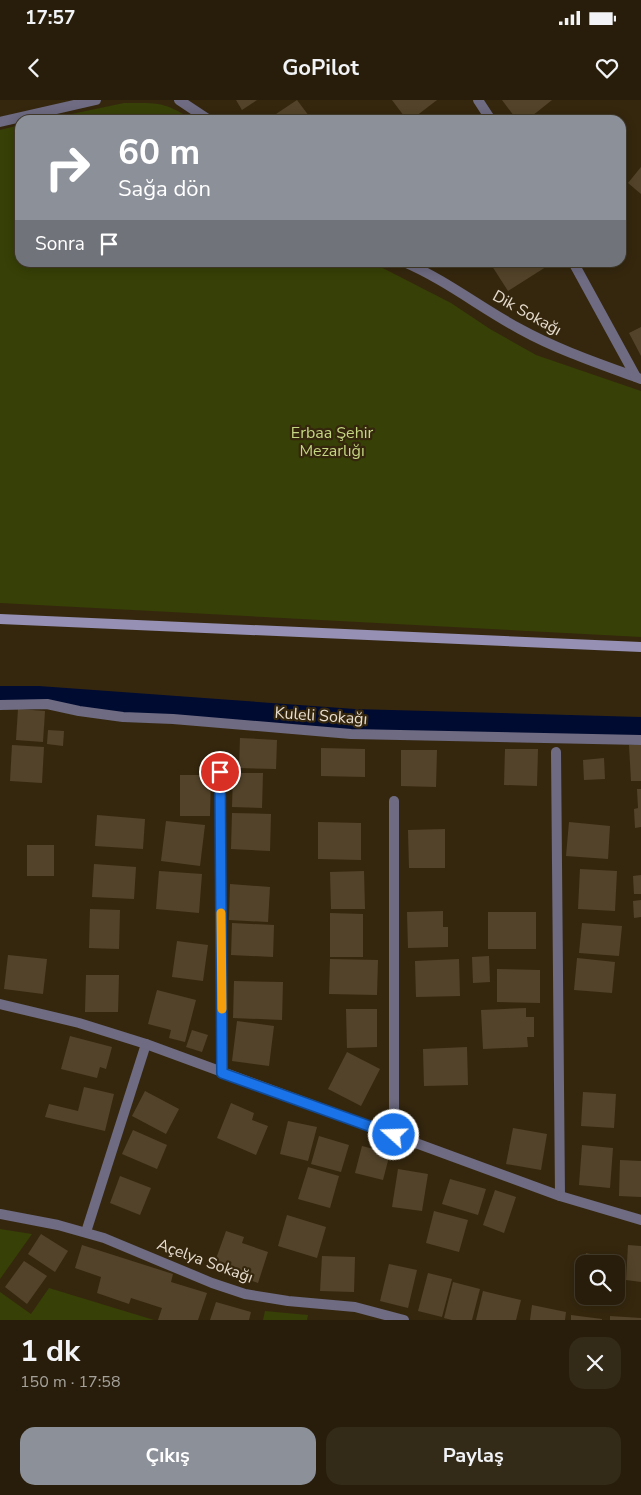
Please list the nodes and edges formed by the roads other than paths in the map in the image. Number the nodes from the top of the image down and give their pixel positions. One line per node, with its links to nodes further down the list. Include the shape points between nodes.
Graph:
1 (96, 100): 4 (street)
2 (179, 100): 5 (street)
3 (478, 100): 6 (street)
4 (31, 115)
5 (202, 115)
6 (488, 115)
7 (15, 119): 8 (street)
8 (0, 122)
9 (415, 267): 11 (street, Dik Sokağı, via 520,329 564,350)
10 (576, 267): 11 (street)
11 (639, 378)
12 (0, 619): 13 (main road)
13 (641, 647)
14 (0, 704): 15 (street, Kuleli Sokağı, via 47,704 123,717 351,734)
15 (641, 740)
16 (556, 752): 23 (street)
17 (220, 772): 21 (street)
18 (394, 801): 22 (street)
19 (0, 1004): 20 (street)
20 (146, 1044): 21 (street); 26 (street)
21 (222, 1073): 22 (street)
22 (394, 1135): 23 (street)
23 (560, 1196): 25 (street)
24 (0, 1214): 26 (street, Açelya Sokağı)
25 (641, 1220)
26 (86, 1232): 27 (street, Açelya Sokağı, via 245,1294 288,1302 355,1307)
27 (404, 1320)

